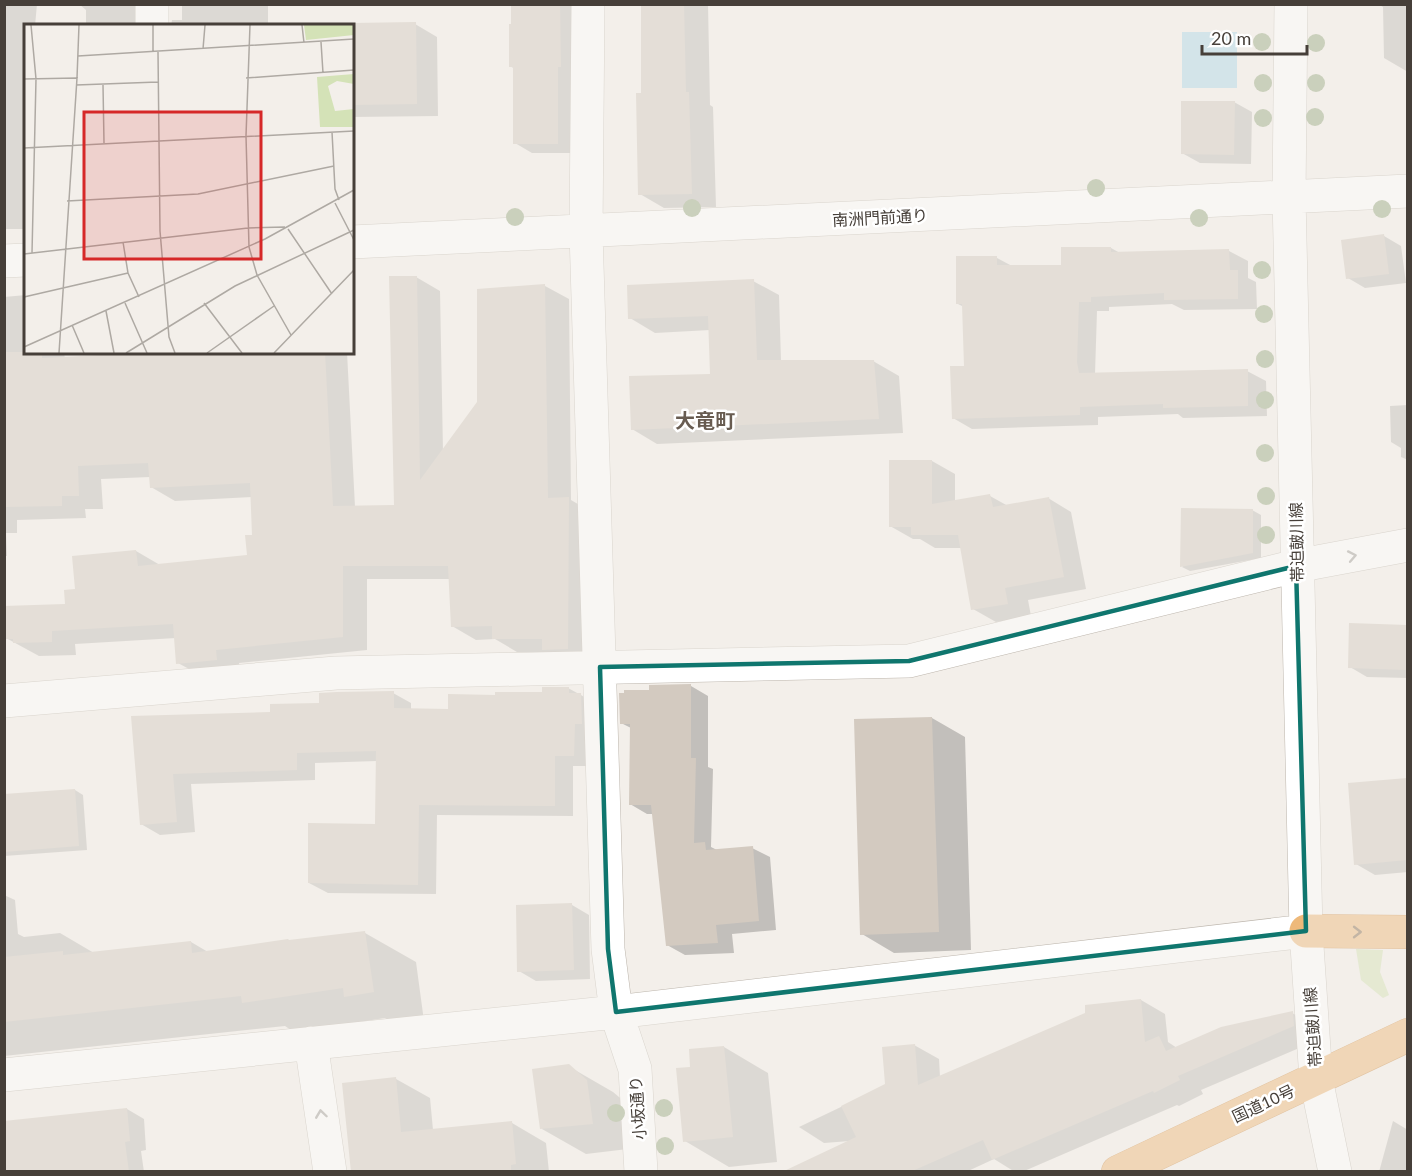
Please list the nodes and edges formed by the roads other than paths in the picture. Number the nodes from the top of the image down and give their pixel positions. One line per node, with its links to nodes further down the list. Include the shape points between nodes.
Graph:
1 (152, 4): 4 (street)
2 (588, 4): 7 (street, 小坂通り)
3 (1290, 4): 6 (street, 帯迫皷川線)
4 (152, 24)
5 (1407, 191): 6 (street, 南洲門前通り)
6 (1289, 197): 7 (street, 南洲門前通り); 12 (street, 帯迫皷川線)
7 (586, 232): 8 (street, 南洲門前通り); 13 (street, 小坂通り)
8 (354, 242)
9 (24, 260): 10 (street)
10 (4, 261)
11 (1407, 545): 12 (street, one-way to 11)
12 (1296, 566): 13 (street, via 909,661); 15 (street, 帯迫皷川線)
13 (600, 666): 14 (street, via 336,673); 17 (street, 小坂通り, via 608,949)
14 (4, 701)
15 (1306, 931): 16 (highway, one-way to 16); 17 (street); 21 (street, 帯迫皷川線)
16 (1407, 932)
17 (616, 1012): 19 (street); 23 (street, 小坂通り, via 635,1069)
18 (1407, 1035): 21 (highway, 国道10号)
19 (311, 1043): 20 (street); 22 (street, one-way to 19)
20 (4, 1074)
21 (1316, 1079): 24 (highway, 国道10号); 25 (street, 帯迫皷川線)
22 (330, 1172)
23 (641, 1172)
24 (1118, 1172)
25 (1335, 1172)

